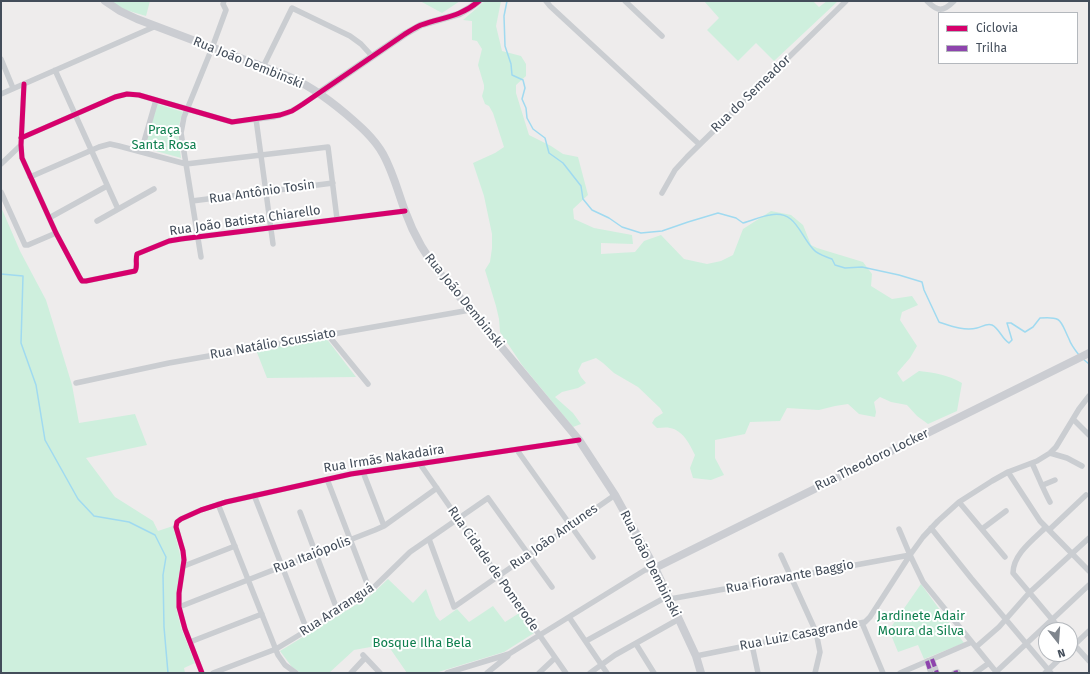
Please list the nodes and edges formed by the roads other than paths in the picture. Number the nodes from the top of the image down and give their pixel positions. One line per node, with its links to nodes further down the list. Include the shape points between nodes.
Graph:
1 (105, 1): 9 (main road, Rua João Dembinski, via 128,16)
2 (224, 1): 11 (street, via 226,10)
3 (479, 1): 12 (street, via 459,14 413,29)
4 (546, 1): 25 (street)
5 (624, 1): 10 (street)
6 (846, 1): 25 (street, Rua do Semeador)
7 (927, 1): 8 (street, via 935,8 942,9)
8 (954, 1)
9 (156, 26): 11 (main road, Rua João Dembinski); 15 (street)
10 (662, 36)
11 (212, 48): 14 (main road, Rua João Dembinski); 21 (street)
12 (372, 56): 14 (street, via 350,36 292,8); 18 (street)
13 (1, 59): 17 (street)
14 (263, 67): 18 (main road, Rua João Dembinski)
15 (55, 70): 16 (street); 22 (street)
16 (24, 84): 17 (street); 24 (street)
17 (13, 88): 19 (street)
18 (319, 93): 23 (street, via 287,113); 41 (main road, Rua João Dembinski, via 360,125 373,140 388,165)
19 (1, 94)
20 (156, 100): 21 (street); 22 (street, via 127,94 114,97); 28 (street)
21 (187, 109): 23 (street, via 232,122); 31 (street, via 181,133)
22 (75, 115): 24 (street); 27 (street)
23 (256, 119): 29 (street)
24 (22, 138): 26 (street)
25 (699, 144): 38 (street, Rua do Semeador, via 678,167)
26 (21, 145): 30 (street); 32 (street, via 22,158)
27 (91, 150): 28 (street, via 110,144); 32 (street); 34 (street)
28 (141, 152): 31 (street)
29 (261, 155): 31 (street); 33 (street, via 328,147); 36 (street)
30 (1, 164)
31 (186, 164): 39 (street)
32 (30, 177): 42 (street)
33 (333, 183): 36 (street, Rua Antônio Tosin); 43 (street)
34 (107, 186): 40 (street); 42 (street)
35 (154, 189): 40 (street)
36 (266, 191): 39 (street, Rua Antônio Tosin); 45 (street)
37 (1, 192): 46 (street, via 25,245)
38 (662, 192)
39 (192, 201): 47 (street)
40 (118, 209): 44 (street)
41 (404, 211): 43 (street, Rua João Batista Chiarello); 50 (main road, Rua João Dembinski, via 427,257)
42 (49, 218): 46 (street)
43 (337, 219): 45 (street, Rua João Batista Chiarello)
44 (97, 221)
45 (271, 227): 47 (street, Rua João Batista Chiarello); 48 (street)
46 (56, 233): 47 (street, Rua João Batista Chiarello, via 80,278 86,282 134,271 136,256 139,253 169,241)
47 (197, 236): 49 (street)
48 (273, 244)
49 (200, 257)
50 (470, 310): 51 (street, Rua Natálio Scussiato); 58 (main road, Rua João Dembinski)
51 (328, 335): 53 (street, Rua Natálio Scussiato, via 169,363); 54 (street)
52 (1088, 353): 98 (main road, Rua Theodoro Locker)
53 (76, 383)
54 (368, 384)
55 (1089, 396): 56 (street, Rua Luiz Casagrande)
56 (1073, 419): 57 (street); 60 (street, Rua Luiz Casagrande)
57 (1089, 435)
58 (579, 440): 59 (street, Rua Irmãs Nakadaira); 71 (main road, Rua João Dembinski)
59 (517, 450): 62 (street, Rua Irmãs Nakadaira); 80 (street)
60 (1050, 453): 61 (street, Rua Luiz Casagrande); 63 (street)
61 (1032, 463): 65 (street, Rua Luiz Casagrande); 68 (street)
62 (420, 464): 64 (street, Rua Irmãs Nakadaira); 69 (street, Rua Cidade de Pomerode)
63 (1082, 466)
64 (363, 472): 66 (street, Rua Irmãs Nakadaira); 79 (street)
65 (1008, 472): 73 (street, Rua Luiz Casagrande); 84 (street)
66 (327, 479): 70 (street, Rua Irmãs Nakadaira); 87 (street)
67 (1055, 480): 68 (street)
68 (1043, 486): 74 (street)
69 (437, 488): 78 (street, Rua Cidade de Pomerode); 79 (street, Rua Itaiópolis)
70 (254, 495): 75 (street, Rua Irmãs Nakadaira); 97 (street)
71 (614, 495): 80 (street, Rua João Antunes); 98 (main road, Rua João Dembinski)
72 (1086, 495): 84 (street)
73 (959, 502): 81 (street, Rua Luiz Casagrande); 83 (street)
74 (1050, 502)
75 (218, 504): 88 (street); 96 (street, Rua Irmãs Nakadaira, via 179,520 176,524)
76 (1006, 511): 83 (street)
77 (300, 512): 90 (street)
78 (458, 519): 86 (street, Rua Araranguá); 91 (street, Rua Araranguá, via 488,498); 100 (street, Rua Cidade de Pomerode)
79 (384, 526): 87 (street, Rua Itaiópolis)
80 (571, 526): 91 (street, Rua João Antunes); 94 (street)
81 (931, 528): 93 (street, Rua Luiz Casagrande); 114 (street)
82 (899, 529): 93 (street)
83 (982, 529): 95 (street)
84 (1047, 529): 89 (street); 106 (street, via 1019,555 1014,567 1013,573)
85 (1089, 538): 89 (street)
86 (429, 539): 100 (street, Rua João Antunes, via 454,607); 105 (street, Rua Araranguá, via 405,557)
87 (350, 540): 90 (street, Rua Itaiópolis); 105 (street)
88 (235, 546): 96 (street); 102 (street)
89 (1072, 553): 99 (street); 106 (street)
90 (316, 554): 97 (street, Rua Itaiópolis); 109 (street)
91 (529, 555): 100 (street, Rua João Antunes); 104 (street)
92 (781, 555): 101 (street)
93 (910, 555): 101 (street, Rua Fioravante Baggio); 116 (street, Rua Luiz Casagrande, via 870,617); 125 (street, via 925,585)
94 (593, 557)
95 (1005, 558)
96 (184, 566): 108 (street)
97 (282, 567): 102 (street, Rua Itaiópolis); 117 (street)
98 (655, 568): 107 (main road, Rua João Dembinski); 111 (street, via 646,570)
99 (1089, 571)
100 (498, 576): 120 (street, Rua Cidade de Pomerode)
101 (791, 577): 107 (street, Rua Fioravante Baggio); 119 (street)
102 (248, 580): 108 (street, Rua Itaiópolis); 110 (street)
103 (1089, 585): 112 (street)
104 (552, 587)
105 (370, 591): 109 (street, Rua Araranguá)
106 (1029, 593): 112 (street); 114 (street)
107 (669, 598): 113 (main road, Rua João Dembinski); 121 (street, Rua Fioravante Baggio)
108 (179, 607): 123 (street)
109 (338, 612): 117 (street, Rua Araranguá)
110 (262, 614): 123 (street); 128 (street)
111 (569, 617): 120 (street); 121 (street)
112 (1052, 619): 115 (street); 126 (street)
113 (679, 620): 124 (street); 131 (main road, Rua João Dembinski)
114 (1006, 620): 125 (street, via 993,633); 126 (street)
115 (1054, 622)
116 (862, 623): 119 (street, Rua Luiz Casagrande); 159 (street)
117 (307, 630): 128 (street, Rua Araranguá)
118 (1089, 631): 122 (street)
119 (816, 632): 127 (street, Rua Luiz Casagrande); 158 (street, via 820,652)
120 (539, 635): 130 (street); 132 (street, Rua Cidade de Pomerode)
121 (586, 641): 136 (street)
122 (1078, 641)
123 (190, 642): 142 (street)
124 (636, 644): 136 (street); 155 (street)
125 (974, 644): 133 (street); 137 (street)
126 (1026, 644): 140 (street); 141 (street)
127 (752, 645): 131 (street, Rua Luiz Casagrande); 157 (street)
128 (276, 649): 138 (street); 143 (street, Rua Araranguá)
129 (1078, 652): 134 (street)
130 (509, 654): 139 (street); 148 (street)
131 (696, 656): 156 (main road, Rua João Dembinski)
132 (555, 658): 151 (street); 152 (street, Rua Cidade de Pomerode)
133 (929, 660): 160 (street); 161 (street); 162 (street)
134 (1089, 661)
135 (1057, 662): 141 (street)
136 (601, 664): 153 (street); 154 (street)
137 (989, 664): 140 (street); 163 (street)
138 (289, 668): 144 (street); 145 (street)
139 (492, 668): 149 (street); 150 (street)
140 (996, 672)
141 (1048, 672)
142 (202, 673)
143 (213, 673)
144 (284, 673)
145 (296, 673)
146 (351, 673): 147 (street, via 364,656)
147 (380, 673)
148 (447, 673)
149 (487, 673)
150 (497, 673)
151 (539, 673)
152 (566, 673)
153 (590, 673)
154 (607, 673)
155 (654, 673)
156 (701, 673)
157 (758, 673)
158 (815, 673)
159 (883, 673)
160 (900, 673)
161 (931, 673)
162 (937, 673)
163 (975, 673)

